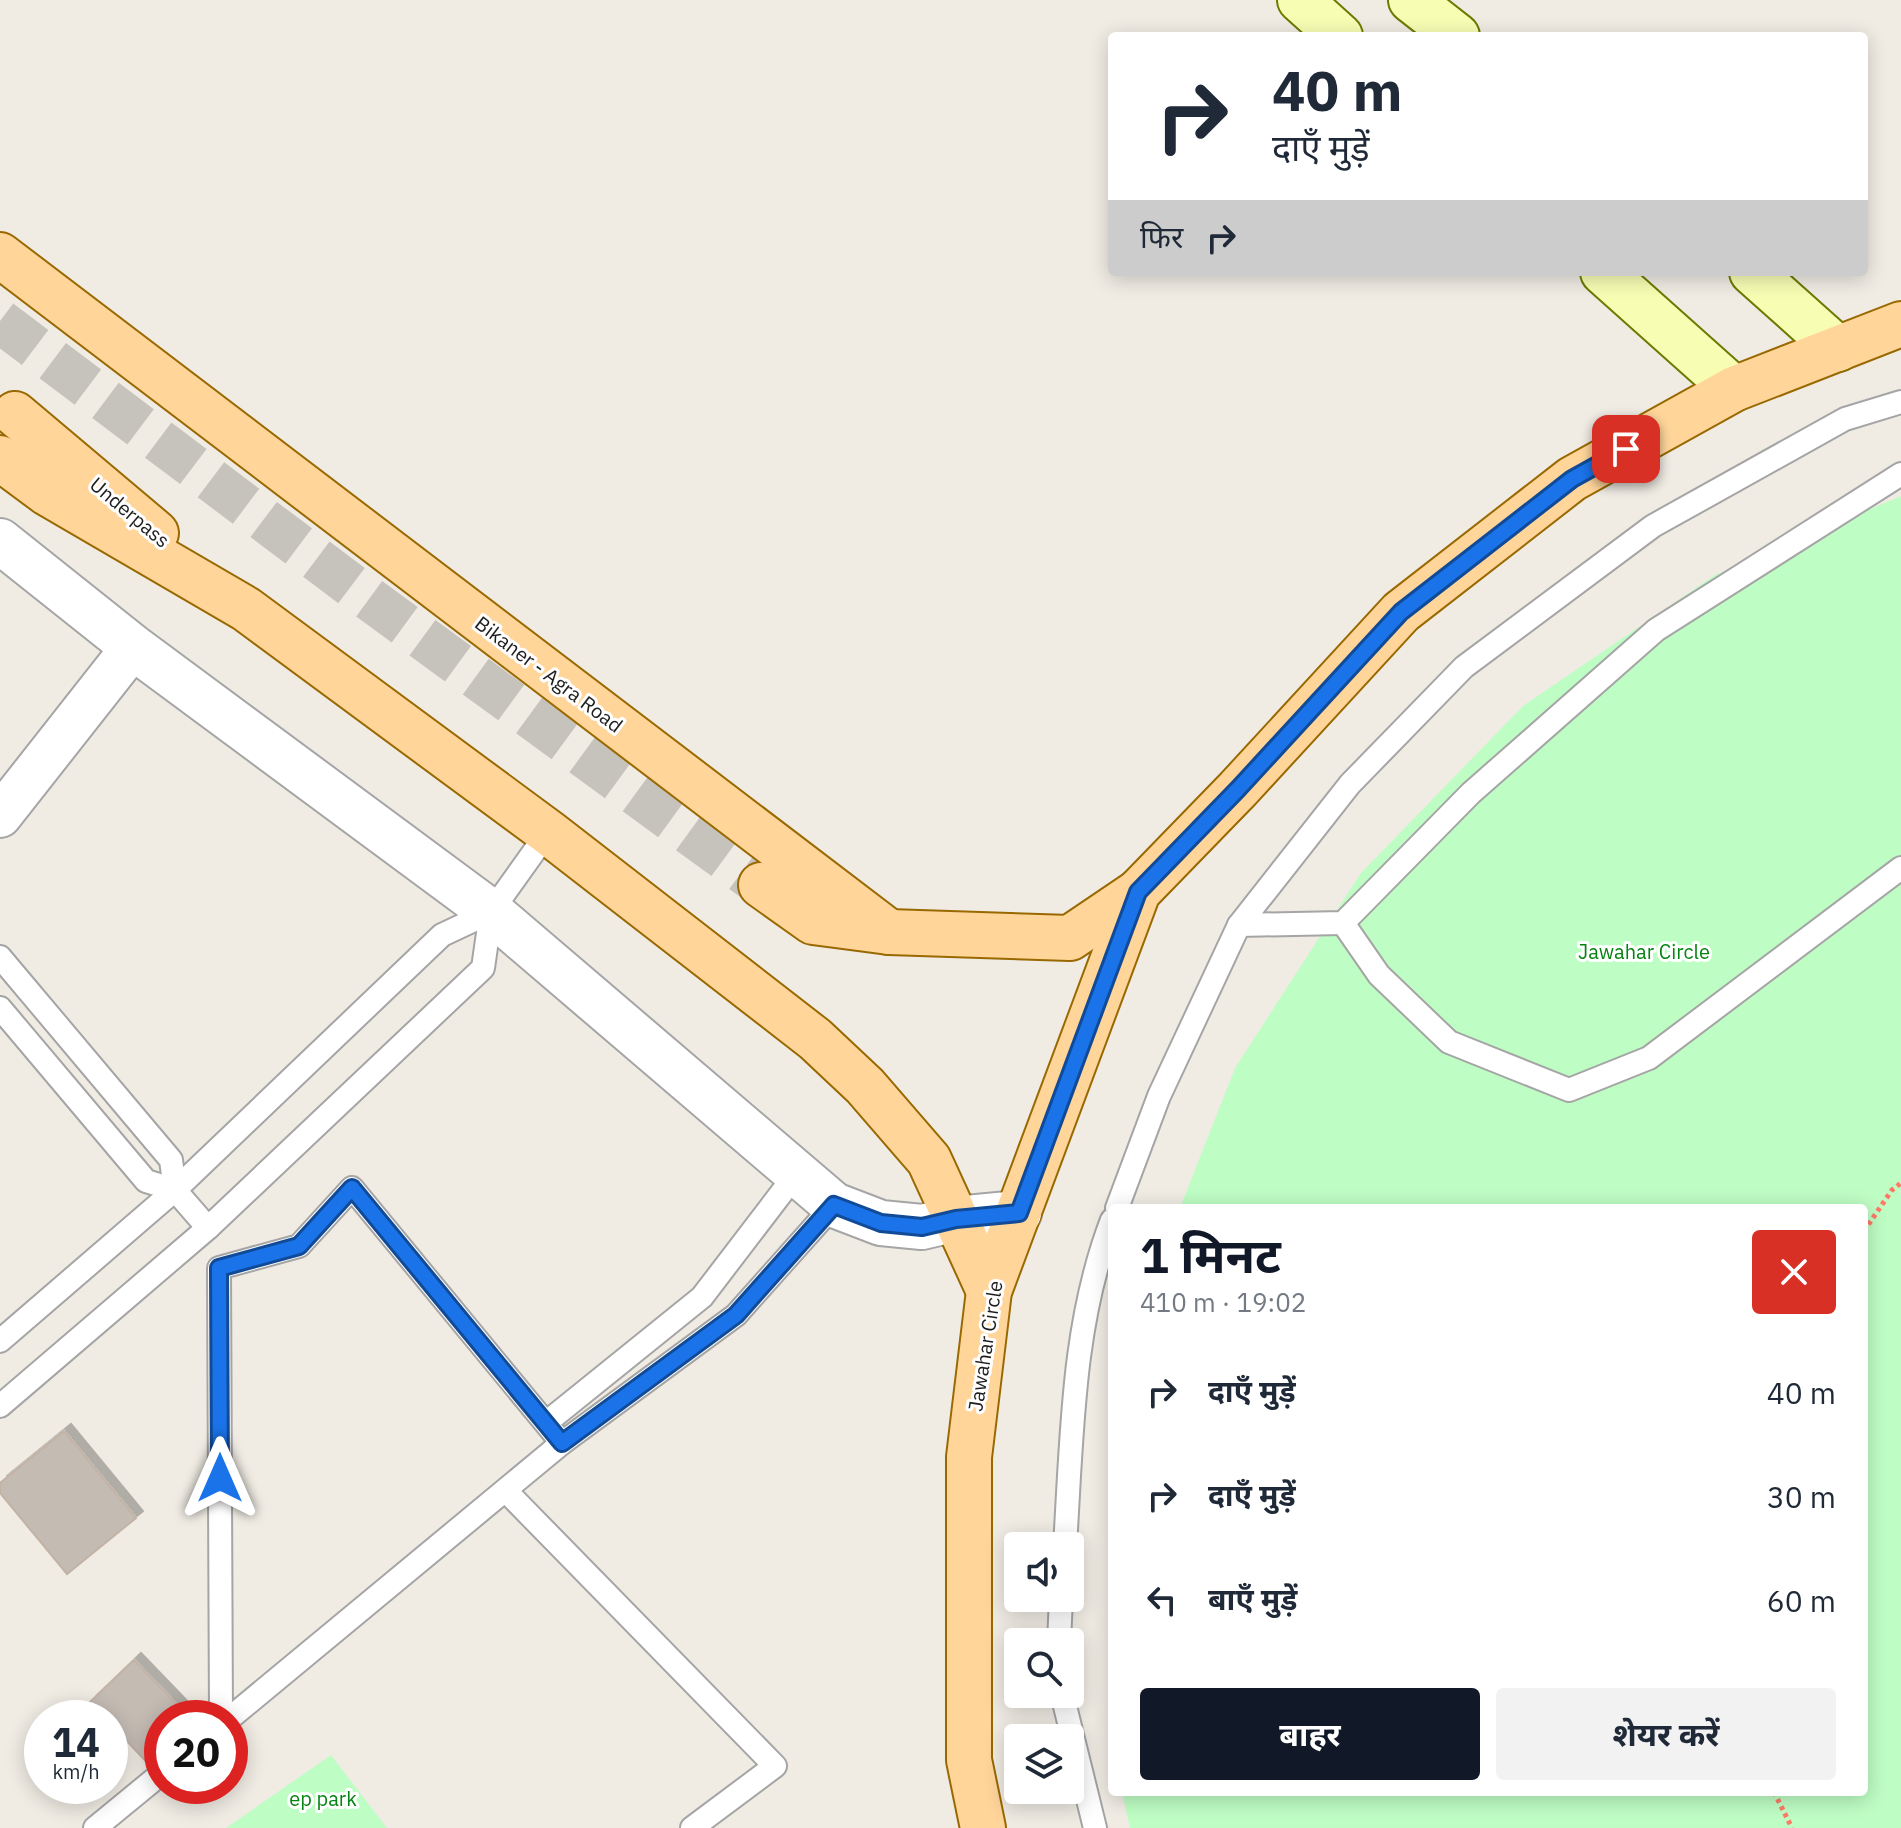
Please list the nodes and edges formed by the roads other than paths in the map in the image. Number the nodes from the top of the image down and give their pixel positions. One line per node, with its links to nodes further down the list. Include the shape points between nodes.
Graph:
1 (1300, 0): 3 (main road)
2 (1411, 0): 4 (main road)
3 (1336, 32)
4 (1452, 32)
5 (0, 255): 26 (main road, Bikaner - Agra Road)
6 (1607, 276): 10 (main road)
7 (1756, 276): 9 (main road)
8 (1901, 324): 9 (main road, Jawahar Circle)
9 (1838, 349): 10 (main road, Jawahar Circle)
10 (1734, 389): 22 (main road, Jawahar Circle, via 1572,479 1401,612)
11 (1901, 402): 25 (lane, via 1845,419 1653,526 1464,667 1350,784)
12 (15, 414): 16 (main road, Underpass)
13 (0, 458): 16 (main road, via 47,493)
14 (1901, 474): 24 (lane, via 1656,630 1471,793)
15 (0, 541): 17 (street)
16 (246, 609): 19 (main road)
17 (133, 647): 18 (street); 23 (street)
18 (0, 816)
19 (548, 832): 23 (lane); 34 (main road, via 815,1039 865,1086 929,1160)
20 (1901, 868): 24 (lane, via 1649,1058 1569,1090 1449,1042 1379,975)
21 (761, 885): 26 (main road, via 813,922)
22 (1138, 892): 26 (main road, via 1070,938); 33 (main road, Jawahar Circle)
23 (491, 912): 29 (street); 30 (lane, via 442,935); 35 (lane, via 483,968)
24 (1343, 923): 25 (lane)
25 (1239, 925): 31 (lane, via 1159,1096)
26 (889, 932)
27 (0, 957): 30 (lane, via 171,1160)
28 (0, 1008): 30 (lane, via 146,1181)
29 (796, 1174): 32 (street); 40 (lane, via 702,1297)
30 (175, 1190): 35 (lane); 38 (lane)
31 (1118, 1204)
32 (834, 1205): 34 (street, via 881,1223 922,1227); 41 (lane, via 736,1315)
33 (1019, 1213): 34 (street); 37 (main road, Jawahar Circle)
34 (956, 1219): 37 (main road)
35 (208, 1228): 39 (lane)
36 (1108, 1231): 43 (lane, via 1077,1361)
37 (989, 1291): 50 (main road, Jawahar Circle, via 969,1457 969,1760)
38 (0, 1341)
39 (0, 1406)
40 (547, 1422): 41 (lane); 44 (lane, via 352,1188 299,1246 219,1268)
41 (562, 1443): 42 (lane)
42 (506, 1491): 45 (lane); 49 (lane, via 775,1766)
43 (1066, 1532)
44 (221, 1700)
45 (248, 1703)
46 (1065, 1708): 51 (lane)
47 (144, 1788): 48 (lane)
48 (95, 1828)
49 (692, 1828)
50 (983, 1828)
51 (1095, 1828)

